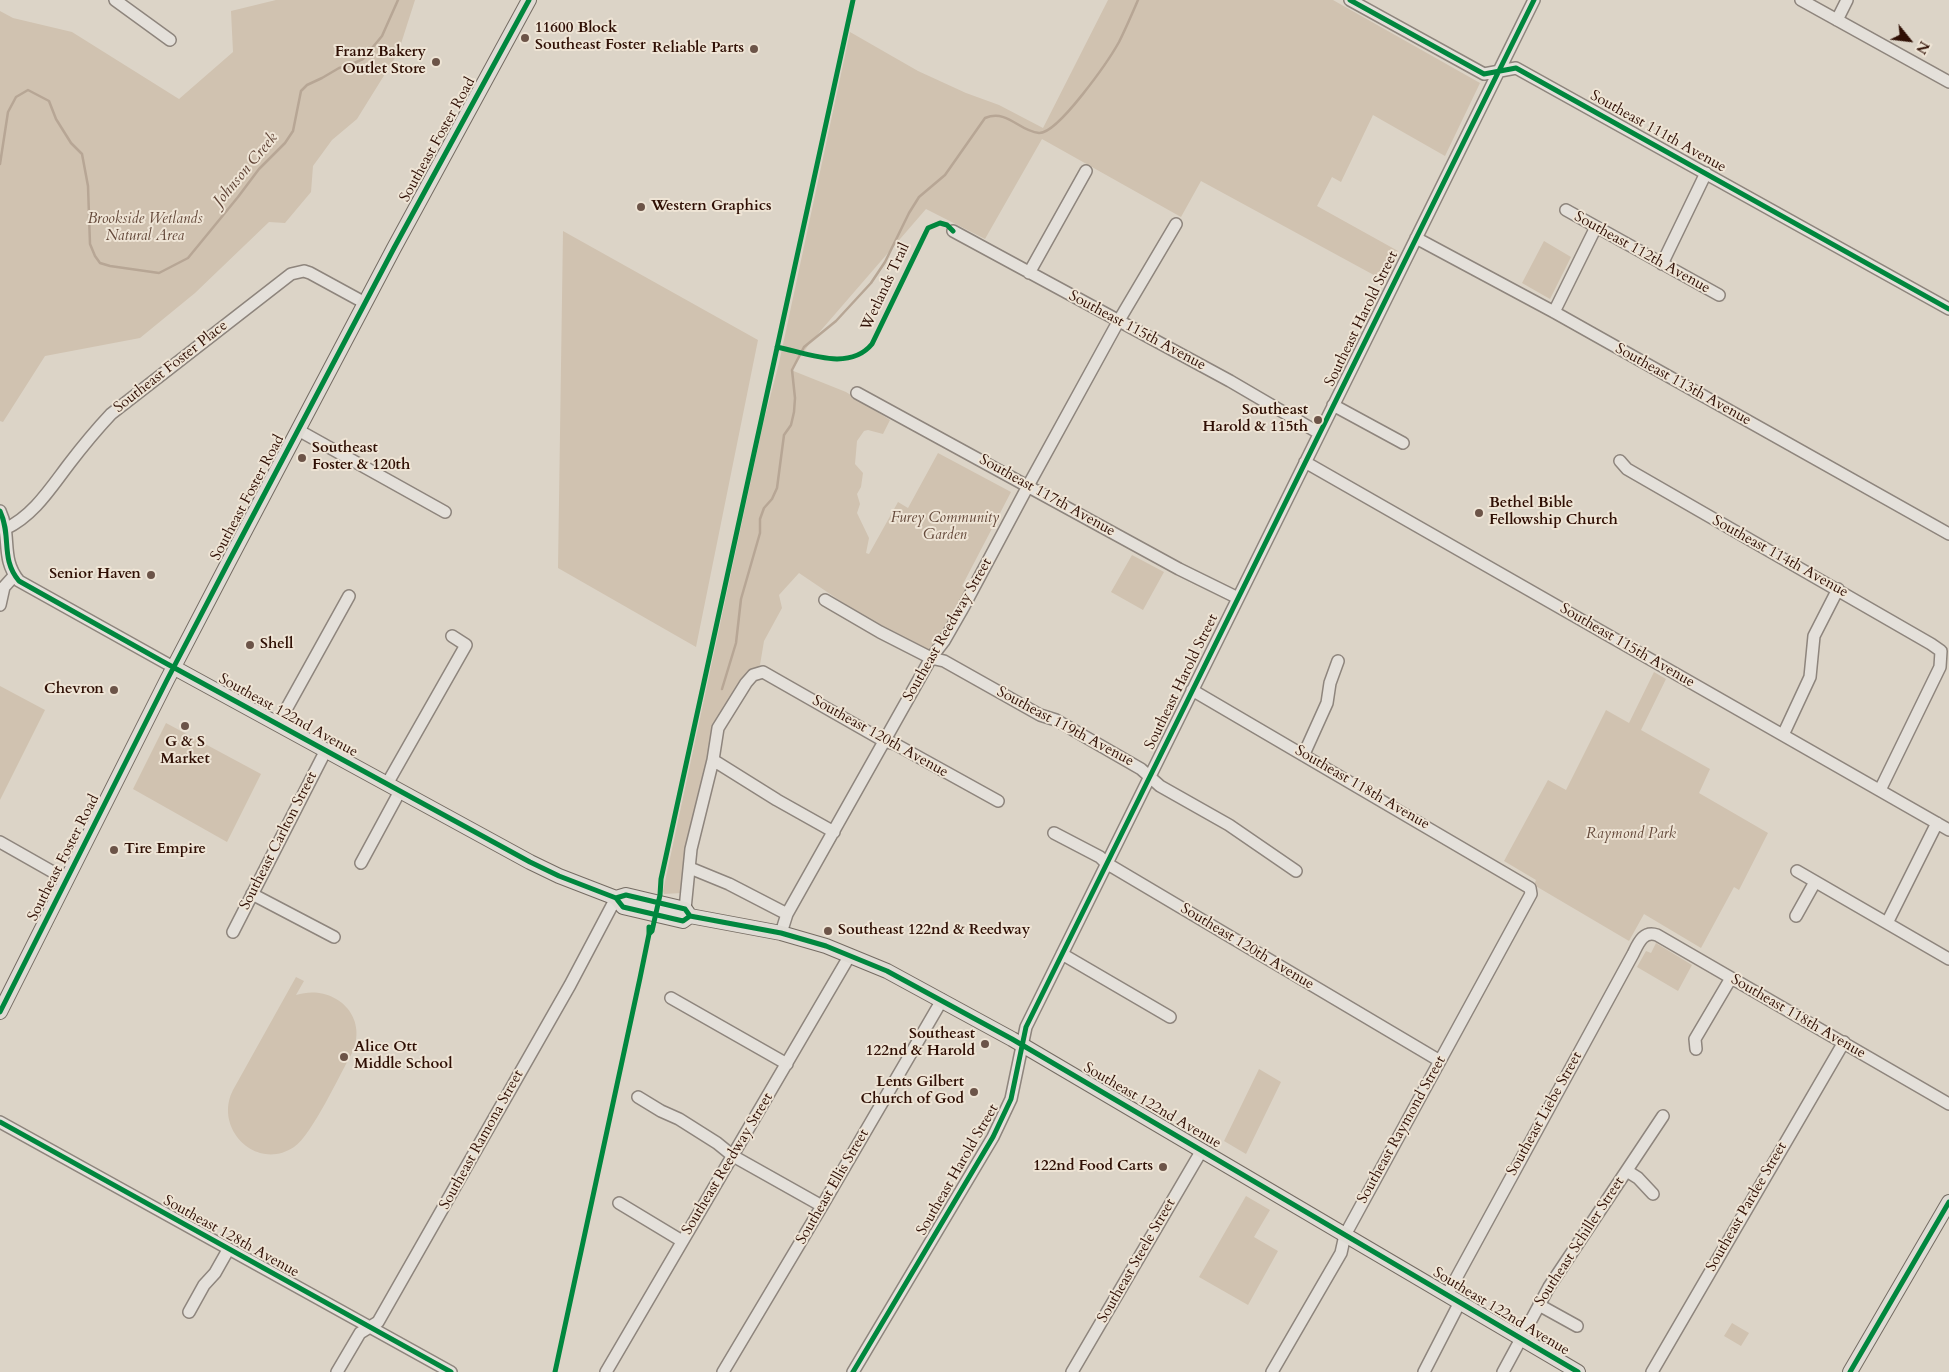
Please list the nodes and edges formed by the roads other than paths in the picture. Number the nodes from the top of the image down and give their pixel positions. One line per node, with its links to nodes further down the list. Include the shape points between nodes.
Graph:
1 (115, 0): 8 (street)
2 (529, 0): 21 (main road, Southeast Foster Road)
3 (1350, 0): 9 (street, Southeast 111th Avenue, via 1484,74)
4 (1534, 0): 9 (street, Southeast Harold Street)
5 (1801, 0): 7 (street)
6 (1848, 0): 7 (street)
7 (1837, 20): 10 (street)
8 (170, 40)
9 (1500, 71): 12 (street, Southeast 111th Avenue, via 1516,68); 17 (street, Southeast Harold Street)
10 (1949, 82)
11 (1086, 171): 19 (street)
12 (1706, 173): 18 (street); 22 (street, Southeast 111th Avenue)
13 (1566, 210): 15 (street, Southeast 112th Avenue)
14 (1176, 224): 24 (street, Southeast Reedway Street)
15 (1596, 227): 18 (street, Southeast 112th Avenue); 23 (street)
16 (952, 231): 19 (street, Southeast 115th Avenue)
17 (1416, 238): 23 (street, Southeast 113th Avenue); 26 (street, Southeast Harold Street)
18 (1662, 264): 20 (street, Southeast 112th Avenue)
19 (1029, 273): 24 (street, Southeast 115th Avenue)
20 (1719, 295)
21 (365, 303): 27 (main road, Southeast Foster Road); 35 (street, Southeast Foster Place, via 310,273 291,274 111,414 43,499 24,518)
22 (1949, 309)
23 (1554, 312): 36 (street, Southeast 113th Avenue)
24 (1118, 322): 28 (street, Southeast 115th Avenue); 32 (street, Southeast Reedway Street)
25 (857, 393): 32 (street, Southeast 117th Avenue)
26 (1333, 406): 28 (street, Southeast Harold Street); 29 (street)
27 (298, 430): 34 (street); 46 (main road, Southeast Foster Road)
28 (1320, 433): 31 (street, Southeast Harold Street)
29 (1403, 443)
30 (1620, 461): 38 (street, Southeast 114th Avenue, via 1627,469)
31 (1305, 462): 40 (street, Southeast Harold Street); 49 (street, Southeast 115th Avenue)
32 (1028, 486): 40 (street, Southeast 117th Avenue); 44 (street, Southeast Reedway Street, via 964,606)
33 (0, 511): 35 (street)
34 (445, 512)
35 (5, 529): 37 (street, via 7,562)
36 (1949, 534)
37 (14, 576): 42 (street, via 4,587); 46 (street, Southeast 122nd Avenue)
38 (1838, 589): 49 (street, via 1814,636 1810,677); 56 (street, Southeast 114th Avenue, via 1941,651 1940,667)
39 (349, 596): 48 (street)
40 (1238, 598): 47 (street, Southeast Harold Street)
41 (825, 600): 44 (street, Southeast 119th Avenue)
42 (0, 605)
43 (452, 636): 55 (street, via 466,645)
44 (931, 658): 50 (street, Southeast Reedway Street); 54 (street, Southeast 119th Avenue, via 944,661 1040,715 1056,720)
45 (1338, 661): 52 (street, via 1327,703)
46 (174, 667): 48 (main road, Southeast 122nd Avenue); 69 (main road, Southeast Foster Road)
47 (1192, 690): 52 (street, Southeast 118th Avenue); 54 (street, Southeast Harold Street)
48 (278, 724): 51 (main road, Southeast 122nd Avenue)
49 (1782, 735): 56 (street, Southeast 115th Avenue)
50 (884, 741): 53 (street, Southeast 120th Avenue, via 763,672 746,683 718,728); 58 (street, Southeast 120th Avenue, via 895,744); 61 (street, Southeast Reedway Street)
51 (326, 750): 55 (main road, Southeast 122nd Avenue); 72 (street, Southeast Carlton Street)
52 (1304, 754): 71 (street, Southeast 118th Avenue)
53 (713, 760): 61 (street); 66 (street, via 691,849)
54 (1150, 776): 65 (street, Southeast Harold Street); 67 (street, Southeast 119th Avenue, via 1160,786 1229,825)
55 (387, 784): 57 (main road, Southeast 122nd Avenue)
56 (1880, 790): 59 (street, Southeast 115th Avenue)
57 (400, 791): 64 (street); 73 (main road, Southeast 122nd Avenue, via 542,868)
58 (998, 802)
59 (1937, 823): 60 (street, Southeast 115th Avenue); 77 (street)
60 (1949, 830)
61 (834, 832): 75 (street, Southeast Reedway Street)
62 (1054, 833): 65 (street, Southeast 120th Avenue, via 1100,857)
63 (0, 842): 69 (street)
64 (360, 862)
65 (1106, 864): 82 (street, Southeast Harold Street); 93 (street, Southeast 120th Avenue)
66 (690, 868): 74 (street); 75 (street)
67 (1296, 871)
68 (1797, 871): 70 (street)
69 (67, 880): 88 (main road, Southeast Foster Road)
70 (1815, 882): 76 (street); 77 (street)
71 (1530, 888): 93 (street, Southeast Raymond Street, via 1531,894)
72 (252, 894): 78 (street, Southeast Carlton Street); 81 (street)
73 (616, 898): 74 (main road, Southeast 122nd Avenue, via 623,907 652,915 683,921); 114 (street, Southeast Ramona Street, via 378,1322)
74 (688, 912): 79 (main road, Southeast 122nd Avenue)
75 (788, 914): 79 (street, Southeast Reedway Street)
76 (1796, 916)
77 (1887, 923): 84 (street)
78 (233, 932)
79 (781, 934): 83 (main road, Southeast 122nd Avenue)
80 (1646, 935): 85 (street, Southeast 118th Avenue, via 1655,934); 109 (street, Southeast Liebe Street)
81 (334, 938)
82 (1062, 954): 89 (street); 91 (street, Southeast Harold Street, via 1026,1027)
83 (850, 956): 87 (main road, Southeast 122nd Avenue); 94 (street, Southeast Reedway Street)
84 (1949, 959)
85 (1731, 978): 90 (street, Southeast 118th Avenue); 92 (street, via 1695,1039)
86 (671, 998): 94 (street)
87 (942, 1000): 91 (main road, Southeast 122nd Avenue); 105 (street, Southeast Ellis Street)
88 (0, 1012)
89 (1170, 1017)
90 (1844, 1042): 96 (street, Southeast 118th Avenue); 126 (street, Southeast Pardee Street)
91 (1022, 1044): 99 (main road, Southeast 122nd Avenue); 120 (street, Southeast Harold Street, via 1013,1092 1002,1120)
92 (1696, 1050)
93 (1440, 1061): 106 (street, Southeast Raymond Street)
94 (787, 1064): 100 (street, Southeast Reedway Street)
95 (638, 1097): 100 (street, via 717,1143)
96 (1949, 1104)
97 (1663, 1116): 101 (street, Southeast Schiller Street)
98 (0, 1122): 108 (street, Southeast 128th Avenue)
99 (1202, 1150): 106 (main road, Southeast 122nd Avenue); 121 (street, Southeast Steele Street)
100 (733, 1156): 105 (street); 107 (street, Southeast Reedway Street)
101 (1627, 1171): 102 (street); 111 (street, Southeast Schiller Street)
102 (1653, 1194)
103 (1949, 1202): 127 (main road)
104 (619, 1203): 107 (street)
105 (822, 1206): 119 (street, Southeast Ellis Street)
106 (1345, 1235): 109 (main road, Southeast 122nd Avenue); 122 (street, Southeast Raymond Street, via 1341,1253)
107 (682, 1240): 118 (street, Southeast Reedway Street)
108 (228, 1250): 112 (street); 114 (street, Southeast 128th Avenue)
109 (1447, 1295): 110 (main road, Southeast 122nd Avenue)
110 (1460, 1302): 115 (main road, Southeast 122nd Avenue); 123 (street)
111 (1539, 1305): 113 (street); 115 (street, Southeast Schiller Street)
112 (189, 1312)
113 (1577, 1326)
114 (370, 1328): 116 (street, Southeast Ramona Street, via 360,1333); 117 (street, Southeast 128th Avenue)
115 (1521, 1338): 124 (street, Southeast Schiller Street); 125 (main road, Southeast 122nd Avenue)
116 (337, 1372)
117 (450, 1372)
118 (606, 1372)
119 (723, 1372)
120 (853, 1372)
121 (1072, 1372)
122 (1272, 1372)
123 (1424, 1372)
124 (1503, 1372)
125 (1578, 1372)
126 (1652, 1372)
127 (1850, 1372)

